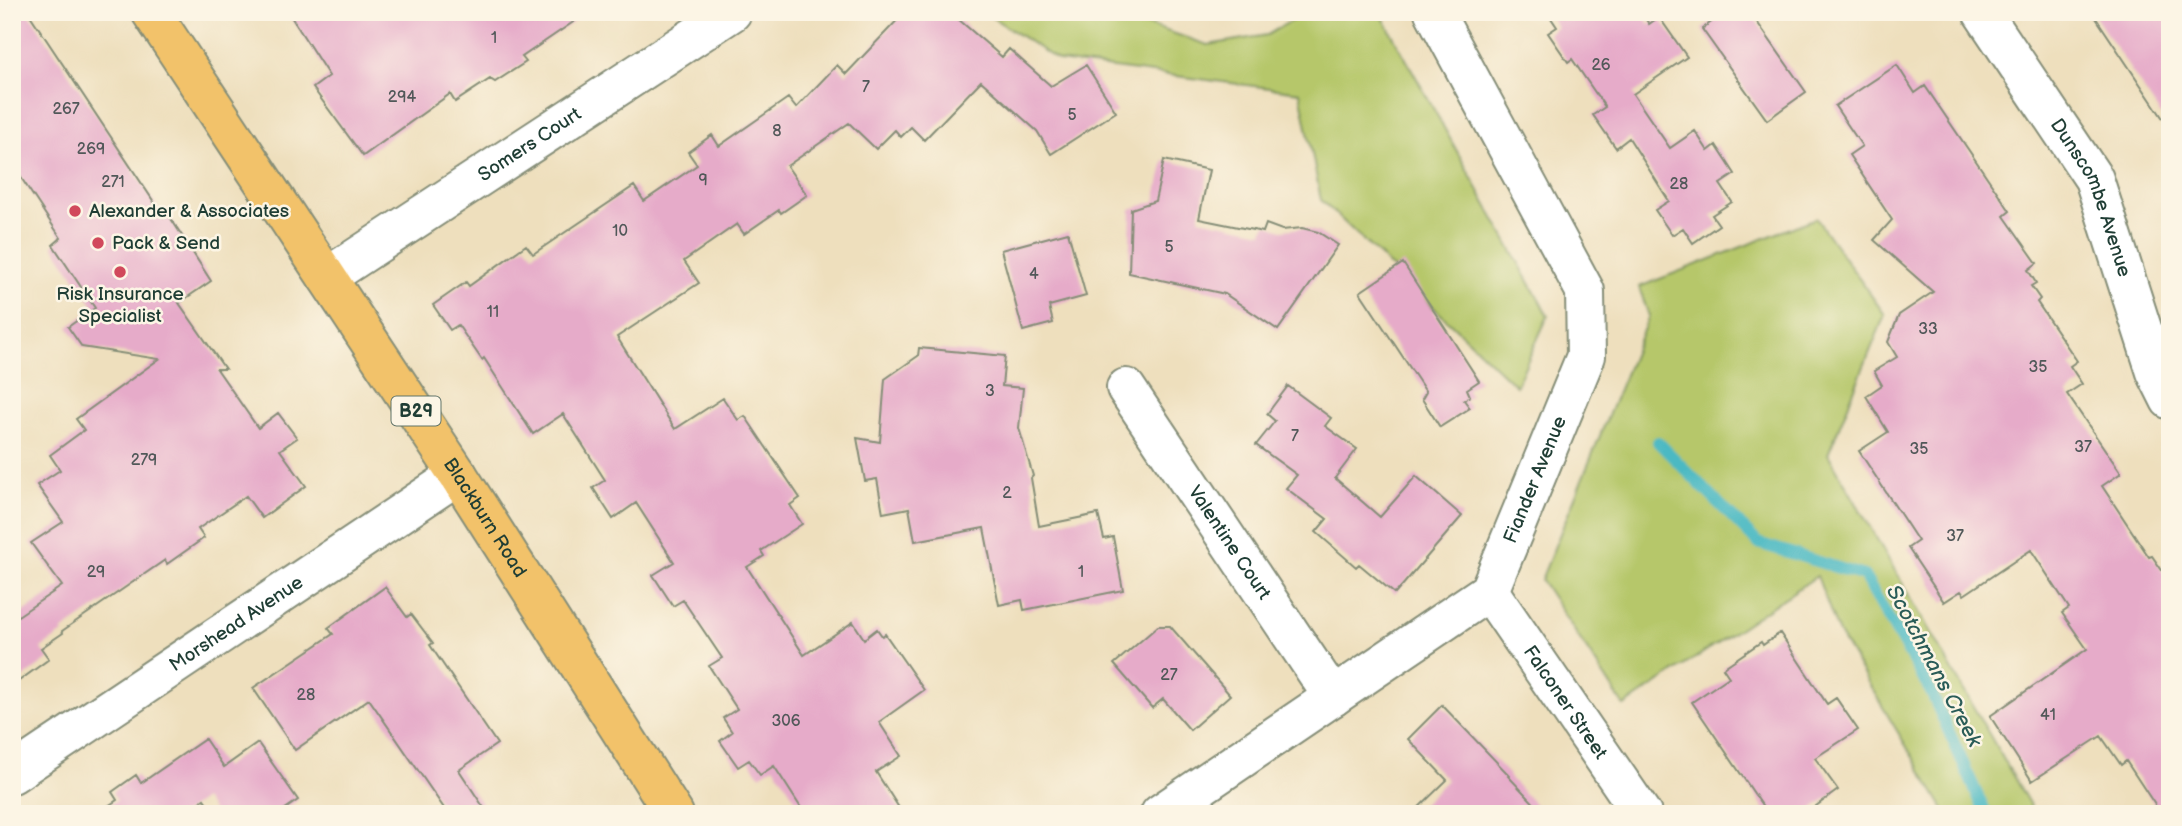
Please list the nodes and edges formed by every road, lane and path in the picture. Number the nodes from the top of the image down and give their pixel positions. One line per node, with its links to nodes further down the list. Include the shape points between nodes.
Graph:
1 (151, 12): 5 (main road, Blackburn Road / B29)
2 (732, 12): 5 (street, Somers Court)
3 (1434, 12): 9 (street, Fiander Avenue, via 1586,291 1586,356)
4 (1982, 12): 7 (street, Dunscombe Avenue, via 2094,179 2156,372)
5 (327, 277): 8 (main road, Blackburn Road / B29)
6 (1126, 388): 10 (street, Valentine Court)
7 (2170, 400)
8 (458, 475): 11 (street, Morshead Avenue); 12 (main road, Blackburn Road / B29)
9 (1489, 591): 10 (street); 14 (street, Falconer Street)
10 (1334, 697): 13 (street)
11 (12, 774)
12 (674, 814)
13 (1160, 814)
14 (1642, 814)

